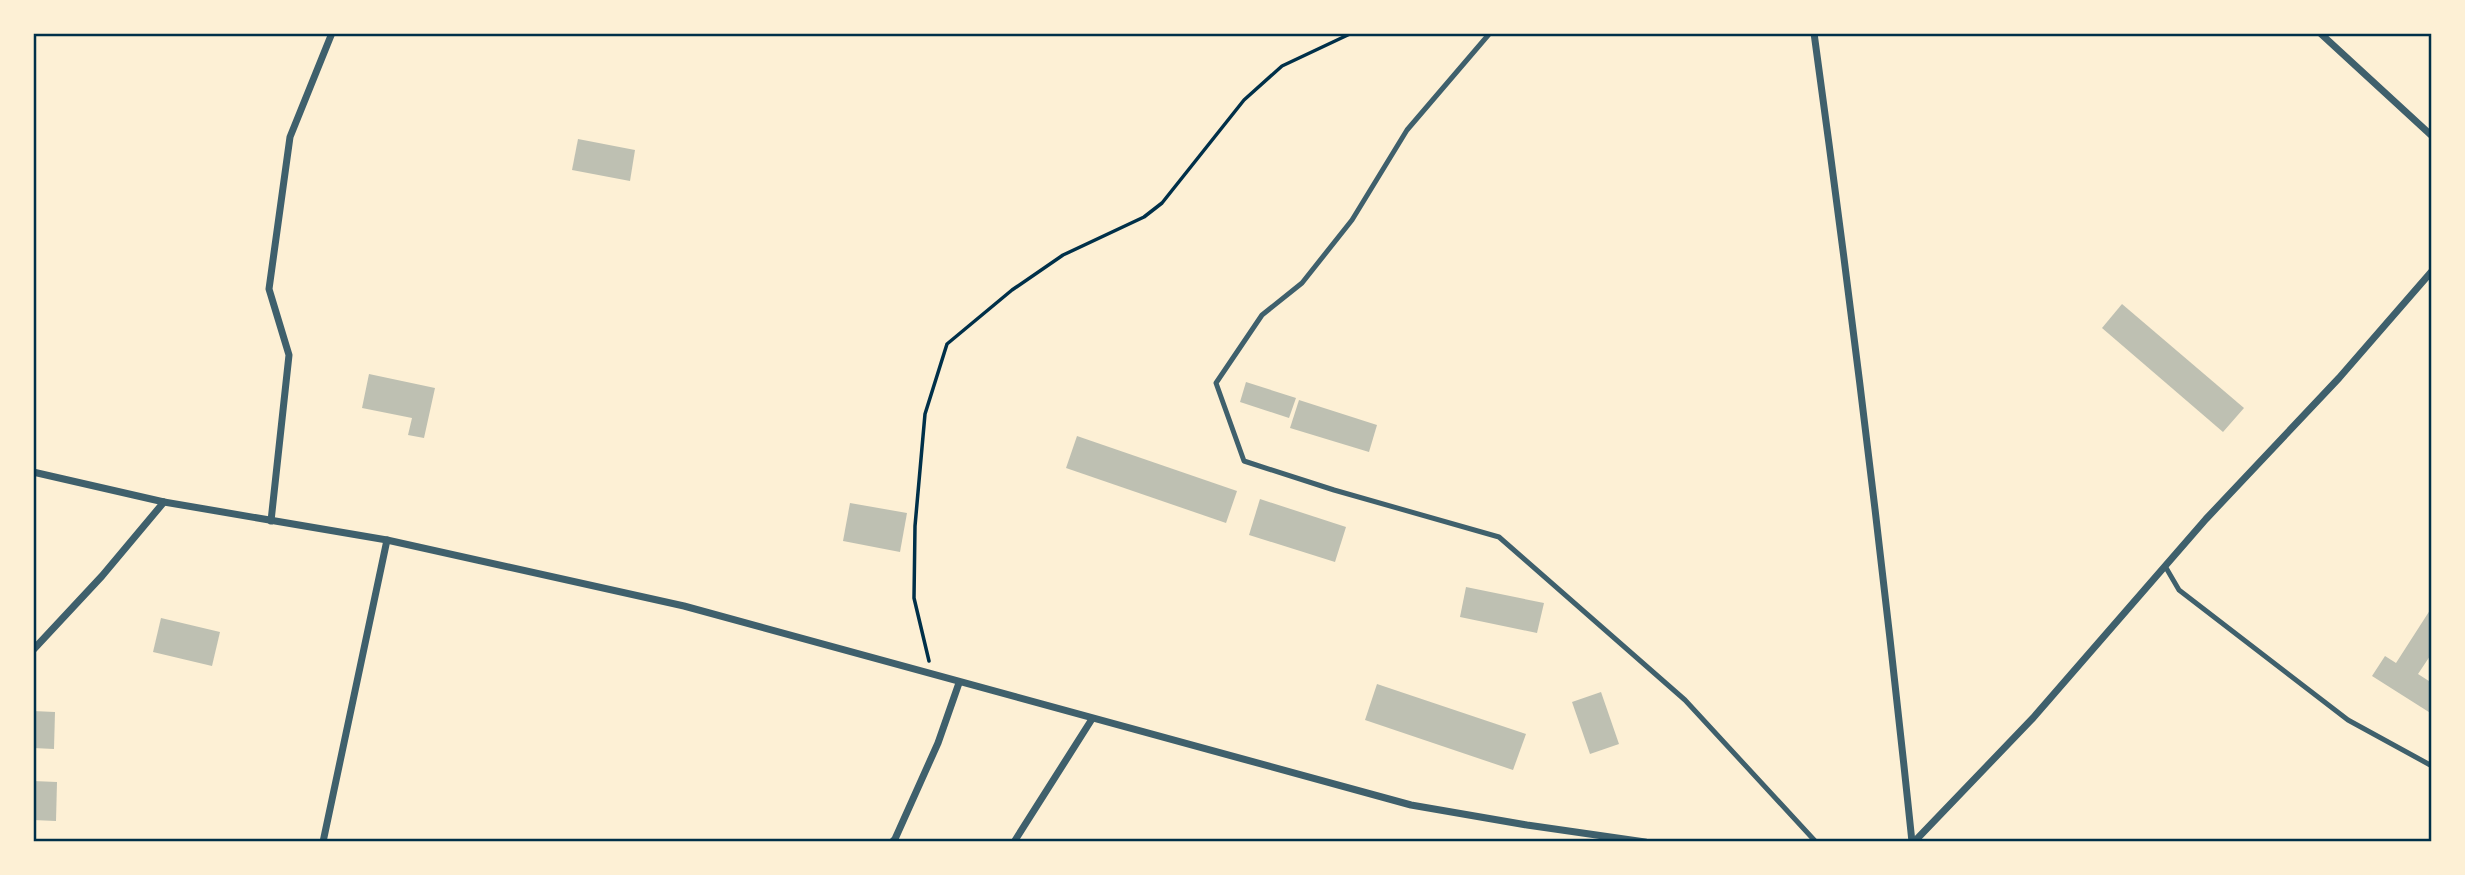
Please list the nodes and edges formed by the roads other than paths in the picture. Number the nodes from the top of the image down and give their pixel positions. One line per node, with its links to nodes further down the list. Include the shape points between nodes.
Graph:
1 (332, 33): 9 (street, via 290,137 269,289 289,355)
2 (1490, 33): 20 (lane, via 1407,130 1352,220 1302,283 1262,315 1216,383 1244,461 1499,537 1685,700)
3 (1814, 33): 21 (street, via 1853,314)
4 (2320, 33): 5 (street)
5 (2432, 136)
6 (2432, 271): 11 (street, via 2339,379)
7 (33, 472): 8 (street)
8 (164, 502): 9 (street); 12 (street)
9 (271, 521): 10 (street)
10 (387, 540): 13 (street, via 684,606); 16 (street)
11 (2165, 566): 15 (lane, via 2179,590 2348,720); 21 (street, via 2033,718)
12 (33, 650)
13 (959, 683): 14 (street); 17 (street, via 938,743)
14 (1091, 719): 18 (street); 19 (street, via 1411,805)
15 (2432, 766)
16 (323, 842)
17 (892, 842)
18 (1014, 842)
19 (1645, 842)
20 (1816, 842)
21 (1913, 842)

